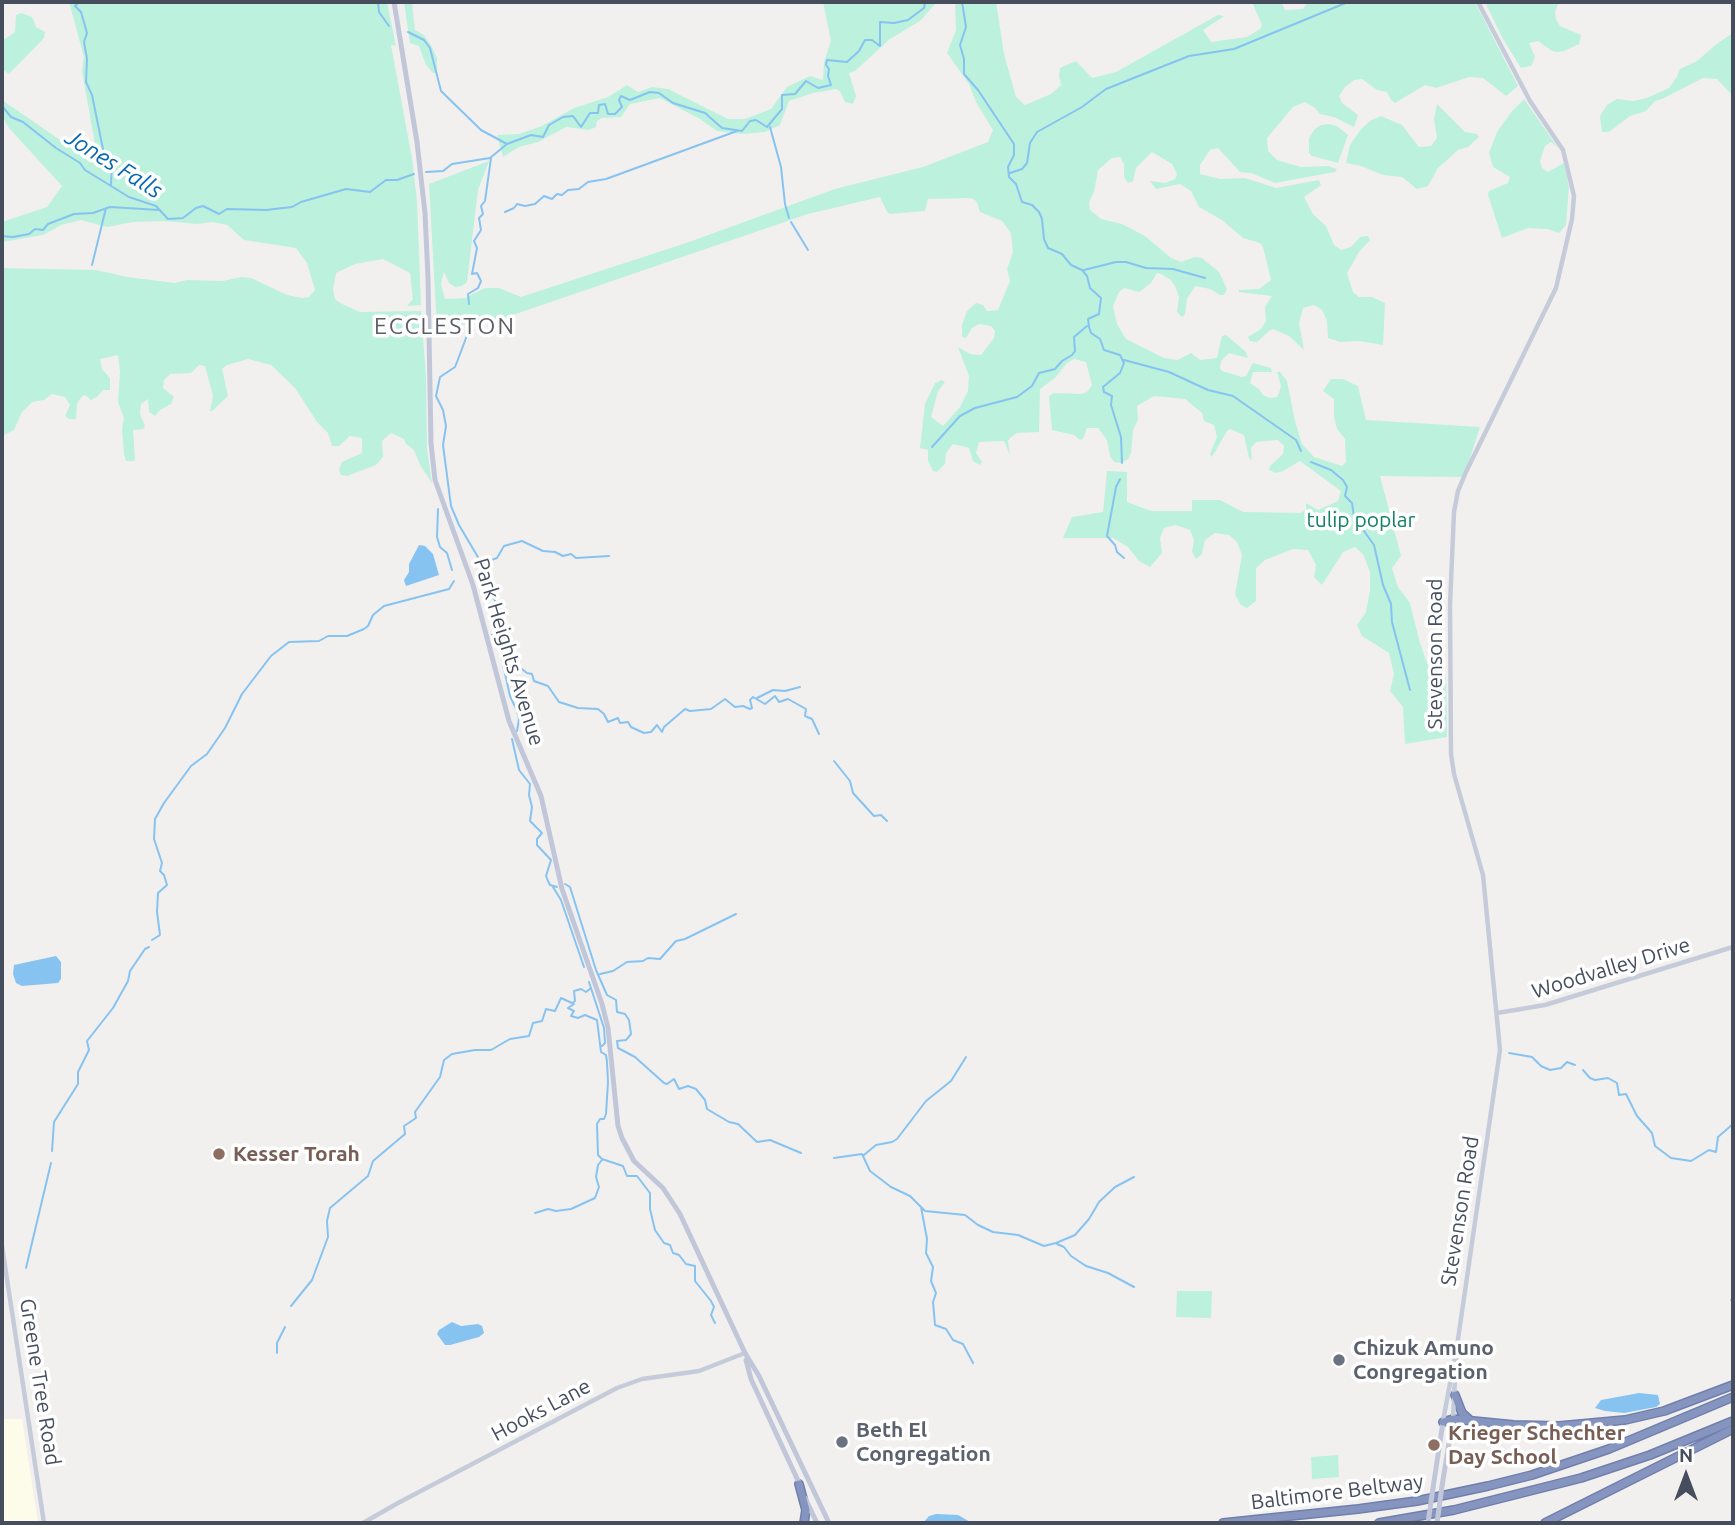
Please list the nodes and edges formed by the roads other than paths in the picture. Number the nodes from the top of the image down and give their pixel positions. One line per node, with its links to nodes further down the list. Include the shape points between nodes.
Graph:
1 (394, 2): 7 (main road, Park Heights Avenue, via 422,186 435,480 473,585 509,721 541,796 562,889 602,1004 622,1138 634,1161 674,1204)
2 (1478, 2): 4 (street, Stevenson Road, via 1530,101 1563,150 1574,196 1556,288 1466,472 1454,512 1451,754 1483,875)
3 (1733, 947): 4 (street, Woodvalley Drive, via 1533,1008)
4 (1497, 1013): 6 (street, Stevenson Road, via 1500,1051)
5 (2, 1246): 20 (street, Greene Tree Road)
6 (1457, 1346): 10 (street, Stevenson Road); 16 (street, Stevenson Road)
7 (745, 1353): 9 (main road, Park Heights Avenue); 12 (main road, Park Heights Avenue); 21 (street, Hooks Lane, via 699,1371 617,1388)
8 (1733, 1385): 14 (highway, via 1625,1420 1538,1426)
9 (757, 1392): 12 (main road); 18 (main road, Park Heights Avenue)
10 (1455, 1395): 13 (street, Stevenson Road); 14 (highway, via 1462,1413)
11 (1733, 1397): 25 (highway, Baltimore Beltway, via 1609,1449 1488,1486 1417,1501)
12 (774, 1409): 18 (main road); 24 (main road, Park Heights Avenue)
13 (1452, 1419): 14 (highway); 16 (highway); 28 (main road, Stevenson Road, bridge)
14 (1472, 1421)
15 (1733, 1421): 26 (highway, Baltimore Beltway, via 1581,1478 1454,1510)
16 (1443, 1422): 27 (main road, Stevenson Road, bridge)
17 (1733, 1429): 29 (highway)
18 (777, 1435): 19 (main road, Park Heights Avenue)
19 (799, 1484): 22 (highway, via 806,1510); 23 (main road, Park Heights Avenue)
20 (44, 1523)
21 (363, 1523)
22 (804, 1523)
23 (817, 1523)
24 (829, 1523)
25 (1223, 1523)
26 (1379, 1523)
27 (1428, 1523)
28 (1437, 1523)
29 (1545, 1523)

